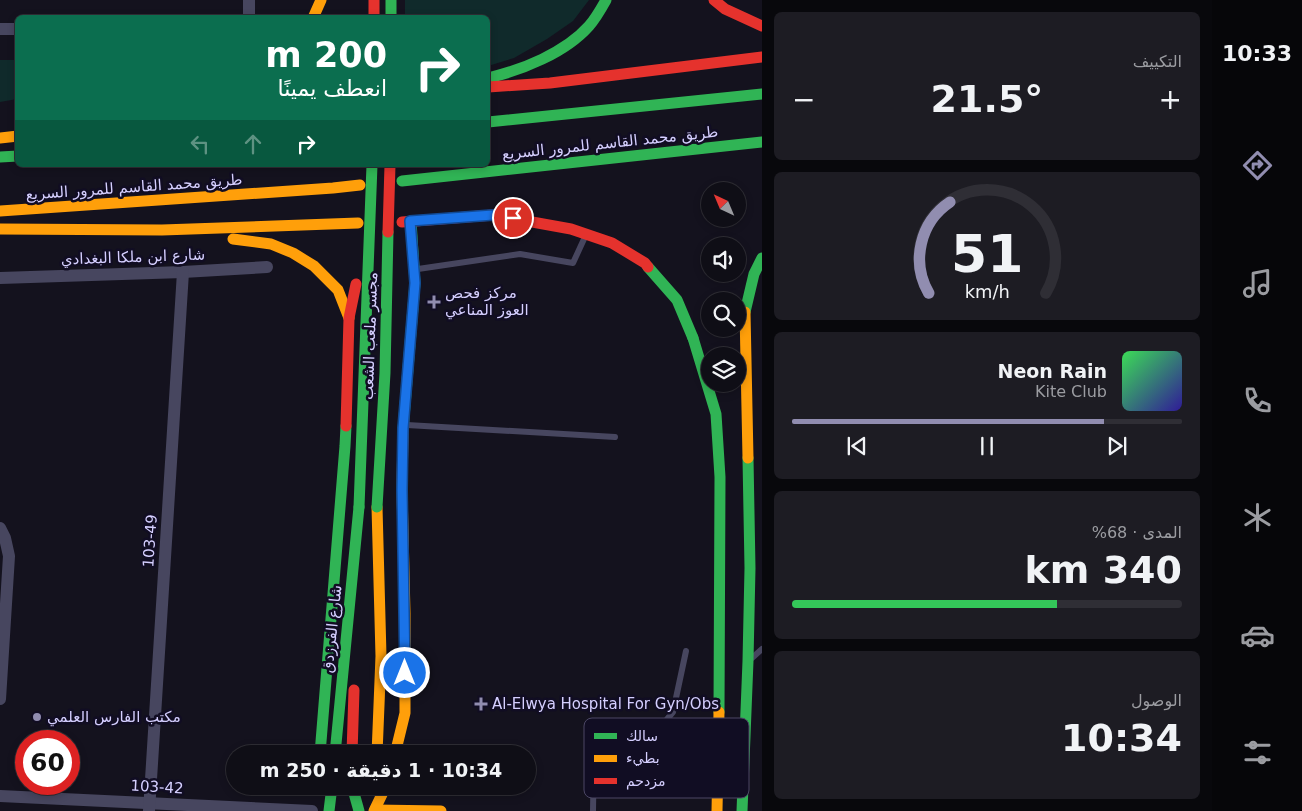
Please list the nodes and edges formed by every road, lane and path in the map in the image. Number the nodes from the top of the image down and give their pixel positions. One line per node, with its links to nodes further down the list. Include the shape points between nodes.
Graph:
1 (249, 0): 7 (street)
2 (321, 0): 8 (main road)
3 (374, 0): 9 (main road)
4 (391, 0): 10 (main road)
5 (606, 0): 15 (main road, via 586,30 561,50)
6 (714, 0): 11 (main road, via 725,9)
7 (249, 15)
8 (315, 15)
9 (374, 15)
10 (391, 15)
11 (762, 26)
12 (0, 29): 13 (street)
13 (15, 29)
14 (762, 57): 16 (main road)
15 (490, 77)
16 (490, 88)
17 (762, 94): 18 (main road)
18 (490, 122)
19 (15, 136): 20 (main road)
20 (0, 138)
21 (762, 142): 26 (main road, طريق محمد القاسم للمرور السريع)
22 (15, 156): 23 (main road)
23 (0, 157)
24 (372, 167): 44 (main road, مجسر ملعب الشعب, bridge)
25 (390, 167): 58 (main road, مجسر ملعب الشعب, bridge, via 385,373 377,507 381,656)
26 (402, 181)
27 (360, 185): 28 (main road, طريق محمد القاسم للمرور السريع)
28 (0, 211)
29 (358, 223): 31 (main road)
30 (0, 229): 31 (main road)
31 (162, 230): 41 (main road, via 271,244 293,253 314,266 338,290)
32 (586, 234): 36 (lane, via 573,263 520,254); 36 (main road, via 493,215 406,221); 53 (main road, via 612,243 645,263 677,300 697,349 716,414 720,477)
33 (401, 258): 39 (main road)
34 (762, 258): 49 (main road, via 754,274 745,312 753,570)
35 (267, 267): 37 (street, شارع ابن ملكا البغدادي)
36 (414, 269): 39 (main road)
37 (183, 272): 38 (street, شارع ابن ملكا البغدادي); 67 (street, 103-49)
38 (0, 278)
39 (415, 283): 42 (main road)
40 (356, 284): 41 (main road)
41 (349, 318): 55 (main road, via 345,446)
42 (404, 424): 43 (lane); 59 (main road, via 405,713)
43 (615, 437)
44 (360, 507): 48 (main road); 56 (main road, شارع الفرزدق)
45 (0, 528): 51 (street, via 9,556)
46 (762, 649): 49 (lane)
47 (686, 651): 52 (lane, via 673,712)
48 (355, 660)
49 (748, 661): 54 (main road)
50 (354, 679): 57 (main road)
51 (0, 699)
52 (668, 718)
53 (719, 718)
54 (746, 718)
55 (321, 745)
56 (336, 745)
57 (352, 745)
58 (377, 745)
59 (397, 745)
60 (355, 795): 70 (main road)
61 (376, 795): 68 (main road)
62 (382, 795): 68 (main road)
63 (0, 796): 67 (street, 103-42)
64 (593, 798): 72 (lane)
65 (718, 798): 73 (main road)
66 (743, 798): 74 (main road)
67 (149, 807): 69 (street, 103-42)
68 (375, 810): 71 (main road)
69 (312, 811)
70 (359, 811)
71 (441, 811)
72 (593, 811)
73 (718, 811)
74 (742, 811)

